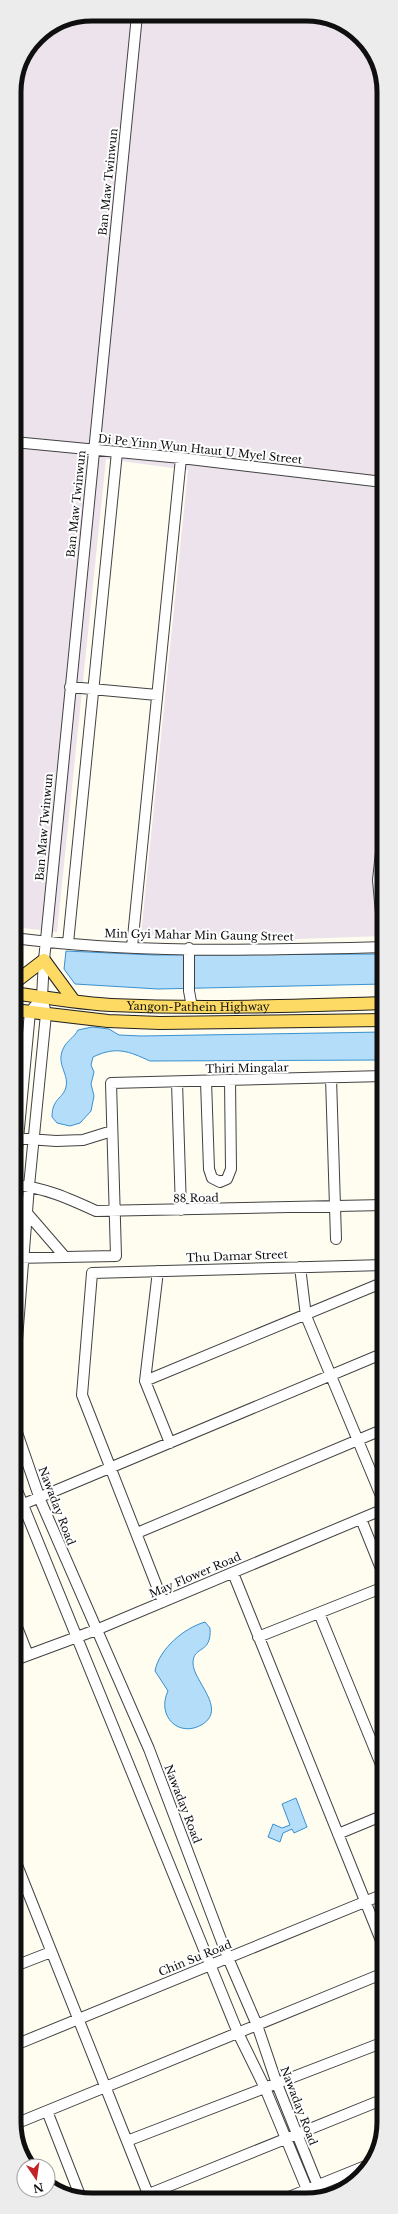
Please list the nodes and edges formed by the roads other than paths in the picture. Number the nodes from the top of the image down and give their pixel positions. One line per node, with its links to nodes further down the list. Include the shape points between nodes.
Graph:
1 (137, 21): 3 (street, Ban Maw Twinwun)
2 (21, 443): 3 (street, Di Pe Yinn Wun Htaut U Myel Street)
3 (94, 450): 4 (street, Di Pe Yinn Wun Htaut U Myel Street); 7 (street, Ban Maw Twinwun)
4 (118, 452): 5 (street, Di Pe Yinn Wun Htaut U Myel Street); 8 (street)
5 (181, 458): 6 (street, Di Pe Yinn Wun Htaut U Myel Street); 9 (street)
6 (377, 481)
7 (70, 687): 8 (street); 11 (street, Ban Maw Twinwun)
8 (94, 689): 9 (street); 12 (street)
9 (157, 695): 14 (street)
10 (21, 939): 11 (street, Min Gyi Mahar Min Gaung Street)
11 (46, 942): 12 (street, Min Gyi Mahar Min Gaung Street); 16 (street, Ban Maw Twinwun)
12 (68, 943): 14 (street, Min Gyi Mahar Min Gaung Street)
13 (377, 946): 15 (street, Min Gyi Mahar Min Gaung Street)
14 (132, 947): 15 (street, Min Gyi Mahar Min Gaung Street)
15 (189, 950): 22 (street, via 189,990)
16 (44, 960): 17 (main road); 19 (street, Ban Maw Twinwun); 20 (main road)
17 (21, 978)
18 (21, 995): 19 (main road, Yangon-Pathein Highway)
19 (42, 997): 20 (main road, Yangon-Pathein Highway); 24 (street); 25 (street, Ban Maw Twinwun)
20 (74, 1001): 22 (main road, Yangon-Pathein Highway, via 109,1005)
21 (377, 1004): 22 (main road, Yangon-Pathein Highway)
22 (192, 1007)
23 (21, 1011): 24 (main road, Yangon-Pathein Highway)
24 (30, 1012): 25 (main road, Yangon-Pathein Highway); 32 (street)
25 (46, 1014): 26 (main road, Yangon-Pathein Highway, via 108,1021 160,1023); 35 (street)
26 (377, 1020)
27 (377, 1076): 28 (street, Thiri Mingalar)
28 (331, 1078): 29 (street, Thiri Mingalar); 39 (street)
29 (230, 1080): 30 (street, Thiri Mingalar); 30 (street, via 232,1169 227,1179 220,1182 212,1178 209,1169)
30 (206, 1081): 31 (street, Thiri Mingalar)
31 (177, 1082): 33 (street, Thiri Mingalar, via 111,1083); 40 (street)
32 (21, 1093)
33 (112, 1131): 35 (street, via 83,1140); 41 (street)
34 (21, 1139): 35 (street)
35 (33, 1140): 37 (street)
36 (21, 1185): 37 (street, 88 Road)
37 (29, 1186): 41 (street, 88 Road, via 60,1195 96,1211); 42 (street)
38 (377, 1205): 39 (street, 88 Road)
39 (335, 1206): 40 (street, 88 Road); 43 (street)
40 (181, 1210): 41 (street, 88 Road)
41 (115, 1212): 45 (street, via 116,1256)
42 (27, 1213): 44 (street); 45 (street)
43 (336, 1239)
44 (21, 1247)
45 (65, 1257): 46 (street)
46 (21, 1258)
47 (377, 1265): 48 (street, Thu Damar Street)
48 (300, 1267): 49 (street, Thu Damar Street); 51 (street)
49 (158, 1271): 54 (street); 59 (street, Thu Damar Street, via 92,1273 82,1395)
50 (377, 1285): 51 (street)
51 (306, 1316): 53 (street); 54 (street)
52 (377, 1356): 53 (street)
53 (331, 1375): 56 (street); 57 (street)
54 (145, 1381): 57 (street)
55 (377, 1432): 56 (street)
56 (358, 1440): 60 (street); 66 (street)
57 (170, 1443): 59 (street)
58 (21, 1444): 61 (street, Nawaday Road)
59 (112, 1467): 61 (street); 66 (street)
60 (377, 1486)
61 (40, 1498): 62 (street); 72 (street, Nawaday Road)
62 (21, 1506)
63 (21, 1511): 73 (street)
64 (377, 1512): 65 (street, May Flower Road)
65 (361, 1519): 67 (street); 68 (street, May Flower Road)
66 (137, 1533): 70 (street)
67 (377, 1559)
68 (232, 1573): 70 (street, May Flower Road); 74 (street)
69 (377, 1590): 71 (street)
70 (163, 1602): 72 (street, May Flower Road)
71 (319, 1613): 74 (street); 78 (street)
72 (96, 1630): 73 (street, May Flower Road); 86 (street, Nawaday Road, via 149,1749)
73 (77, 1637): 76 (street, May Flower Road); 88 (street)
74 (258, 1637): 80 (street)
75 (21, 1638): 76 (street)
76 (28, 1655): 77 (street, May Flower Road)
77 (21, 1658)
78 (377, 1755)
79 (377, 1818): 80 (street)
80 (338, 1834): 83 (street)
81 (21, 1875): 85 (street)
82 (377, 1897): 83 (street, Chin Su Road)
83 (365, 1902): 84 (street); 86 (street, Chin Su Road)
84 (377, 1931)
85 (51, 1952): 87 (street); 90 (street)
86 (228, 1958): 88 (street, Chin Su Road); 91 (street, Nawaday Road)
87 (21, 1964)
88 (211, 1965): 90 (street, Chin Su Road); 92 (street)
89 (377, 1976): 91 (street)
90 (78, 2019): 93 (street, Chin Su Road); 96 (street)
91 (257, 2025): 92 (street); 95 (street, Nawaday Road)
92 (238, 2033): 96 (street); 97 (street)
93 (21, 2043)
94 (377, 2045): 95 (street)
95 (277, 2084): 97 (street); 101 (street, Nawaday Road)
96 (106, 2087): 99 (street); 103 (street)
97 (265, 2088): 102 (street); 103 (street)
98 (377, 2102): 101 (street)
99 (47, 2111): 100 (street); 107 (street)
100 (21, 2122)
101 (297, 2134): 102 (street); 105 (street, Nawaday Road)
102 (285, 2139): 110 (street); 111 (street)
103 (127, 2141): 109 (street)
104 (359, 2168): 105 (street)
105 (318, 2185): 106 (street, Nawaday Road); 108 (street)
106 (320, 2191)
107 (79, 2192)
108 (311, 2192)
109 (148, 2193)
110 (156, 2193)
111 (308, 2193)

